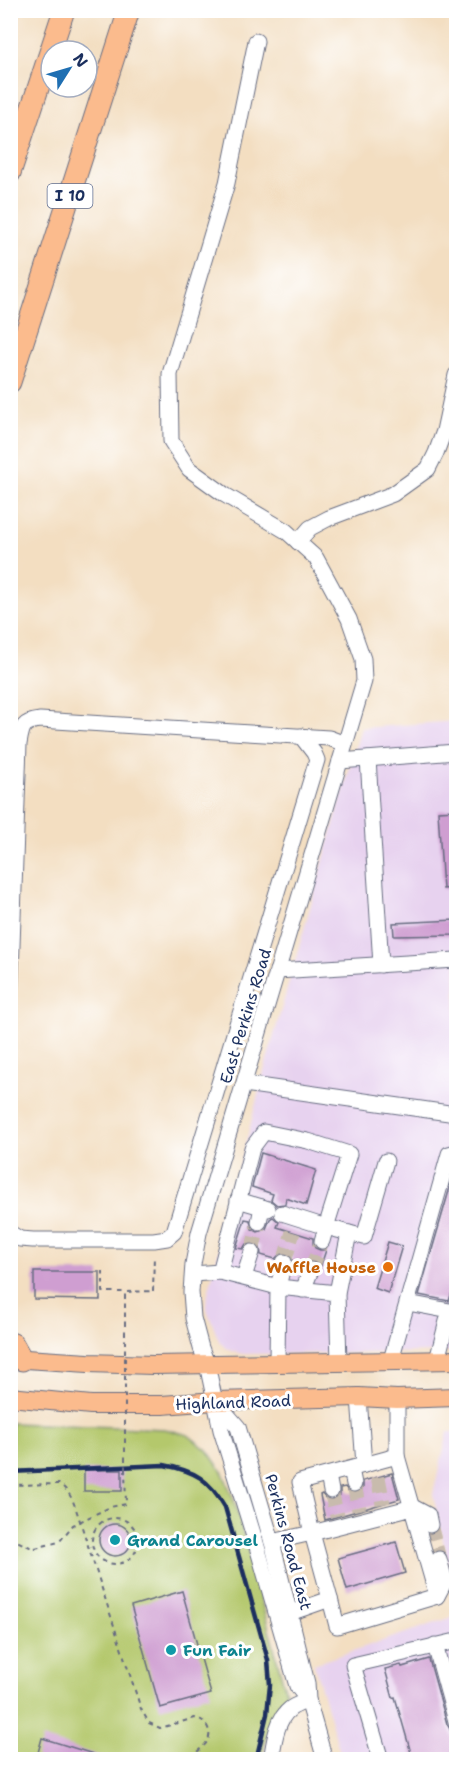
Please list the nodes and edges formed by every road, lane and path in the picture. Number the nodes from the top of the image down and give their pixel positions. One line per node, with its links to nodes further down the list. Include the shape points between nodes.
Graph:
1 (64, 10): 4 (highway)
2 (129, 10): 6 (highway, I 10)
3 (256, 41): 7 (street, via 227,183 170,374 171,441 189,469)
4 (10, 173)
5 (456, 375): 7 (street, via 444,431 428,469 393,494 310,528)
6 (10, 382)
7 (298, 542): 9 (street, East Perkins Road, via 316,558 349,619 363,659 364,681)
8 (301, 736): 9 (street, via 329,738); 16 (street, via 28,721 22,728 19,744); 25 (street, via 317,760 177,1224 167,1238)
9 (345, 744): 12 (street, East Perkins Road)
10 (456, 752): 11 (street)
11 (368, 759): 12 (street); 14 (street)
12 (340, 761): 15 (street, East Perkins Road)
13 (456, 960): 14 (street)
14 (381, 965): 15 (street)
15 (277, 971): 17 (street, East Perkins Road)
16 (10, 1004)
17 (244, 1084): 18 (street); 31 (street, East Perkins Road, via 199,1233)
18 (456, 1114)
19 (456, 1152): 37 (street, via 449,1155)
20 (386, 1161): 23 (street, via 364,1237)
21 (238, 1200): 24 (street); 24 (street, via 252,1148 264,1132 349,1154); 30 (street)
22 (10, 1233): 25 (street, via 33,1240)
23 (350, 1233): 24 (street); 36 (street)
24 (324, 1234)
25 (154, 1239): 35 (path, bridge, via 153,1292)
26 (252, 1252): 32 (street)
27 (284, 1262): 33 (street)
28 (311, 1270): 34 (street)
29 (103, 1271): 35 (path, via 103,1292)
30 (220, 1272): 31 (street); 32 (street)
31 (193, 1274): 45 (street, East Perkins Road, via 193,1318)
32 (244, 1277): 33 (street)
33 (278, 1287): 34 (street); 43 (street)
34 (303, 1290): 36 (street)
35 (125, 1292): 57 (path, bridge, via 126,1504)
36 (338, 1293): 44 (street)
37 (408, 1303): 38 (street); 40 (street)
38 (456, 1310): 41 (street, via 447,1321)
39 (14, 1353): 45 (main road, via 121,1364)
40 (391, 1360): 41 (main road); 44 (main road)
41 (437, 1360): 42 (main road)
42 (456, 1360)
43 (277, 1362): 44 (main road); 45 (main road)
44 (339, 1362)
45 (207, 1364): 50 (street, Perkins Road East)
46 (10, 1397): 50 (main road, Highland Road, via 91,1405)
47 (359, 1397): 49 (main road, Highland Road); 50 (main road, Highland Road); 52 (street)
48 (456, 1398): 49 (main road, Highland Road)
49 (397, 1399): 51 (street)
50 (215, 1401): 61 (street, Perkins Road East, via 238,1427); 70 (street, Perkins Road East, via 297,1686)
51 (397, 1456): 52 (street); 56 (street)
52 (364, 1471): 53 (street)
53 (328, 1475): 55 (street); 59 (street, via 300,1482)
54 (10, 1485): 57 (path, via 59,1484 73,1500)
55 (331, 1491)
56 (412, 1507): 58 (street, via 428,1515); 59 (street, via 360,1515); 65 (street)
57 (80, 1521): 60 (path, via 59,1542 35,1548); 63 (path)
58 (430, 1525)
59 (312, 1533): 61 (street); 66 (street)
60 (10, 1538)
61 (272, 1542): 67 (street, Perkins Road East)
62 (93, 1546): 62 (path, via 95,1528 107,1519 122,1519 137,1535 138,1543 131,1557 118,1564 103,1561); 63 (path)
63 (88, 1548): 72 (path, via 141,1710 149,1723 160,1728 201,1719 211,1734 209,1741)
64 (440, 1558): 65 (street, via 446,1581)
65 (437, 1596): 66 (street, via 337,1626)
66 (330, 1599): 67 (street)
67 (290, 1613): 70 (street, Perkins Road East)
68 (456, 1641): 69 (street)
69 (435, 1645): 71 (street); 75 (street, via 353,1665)
70 (308, 1700): 73 (street, via 290,1709 282,1720); 74 (street, Perkins Road East)
71 (456, 1721)
72 (186, 1760)
73 (271, 1760)
74 (325, 1760)
75 (381, 1760)

